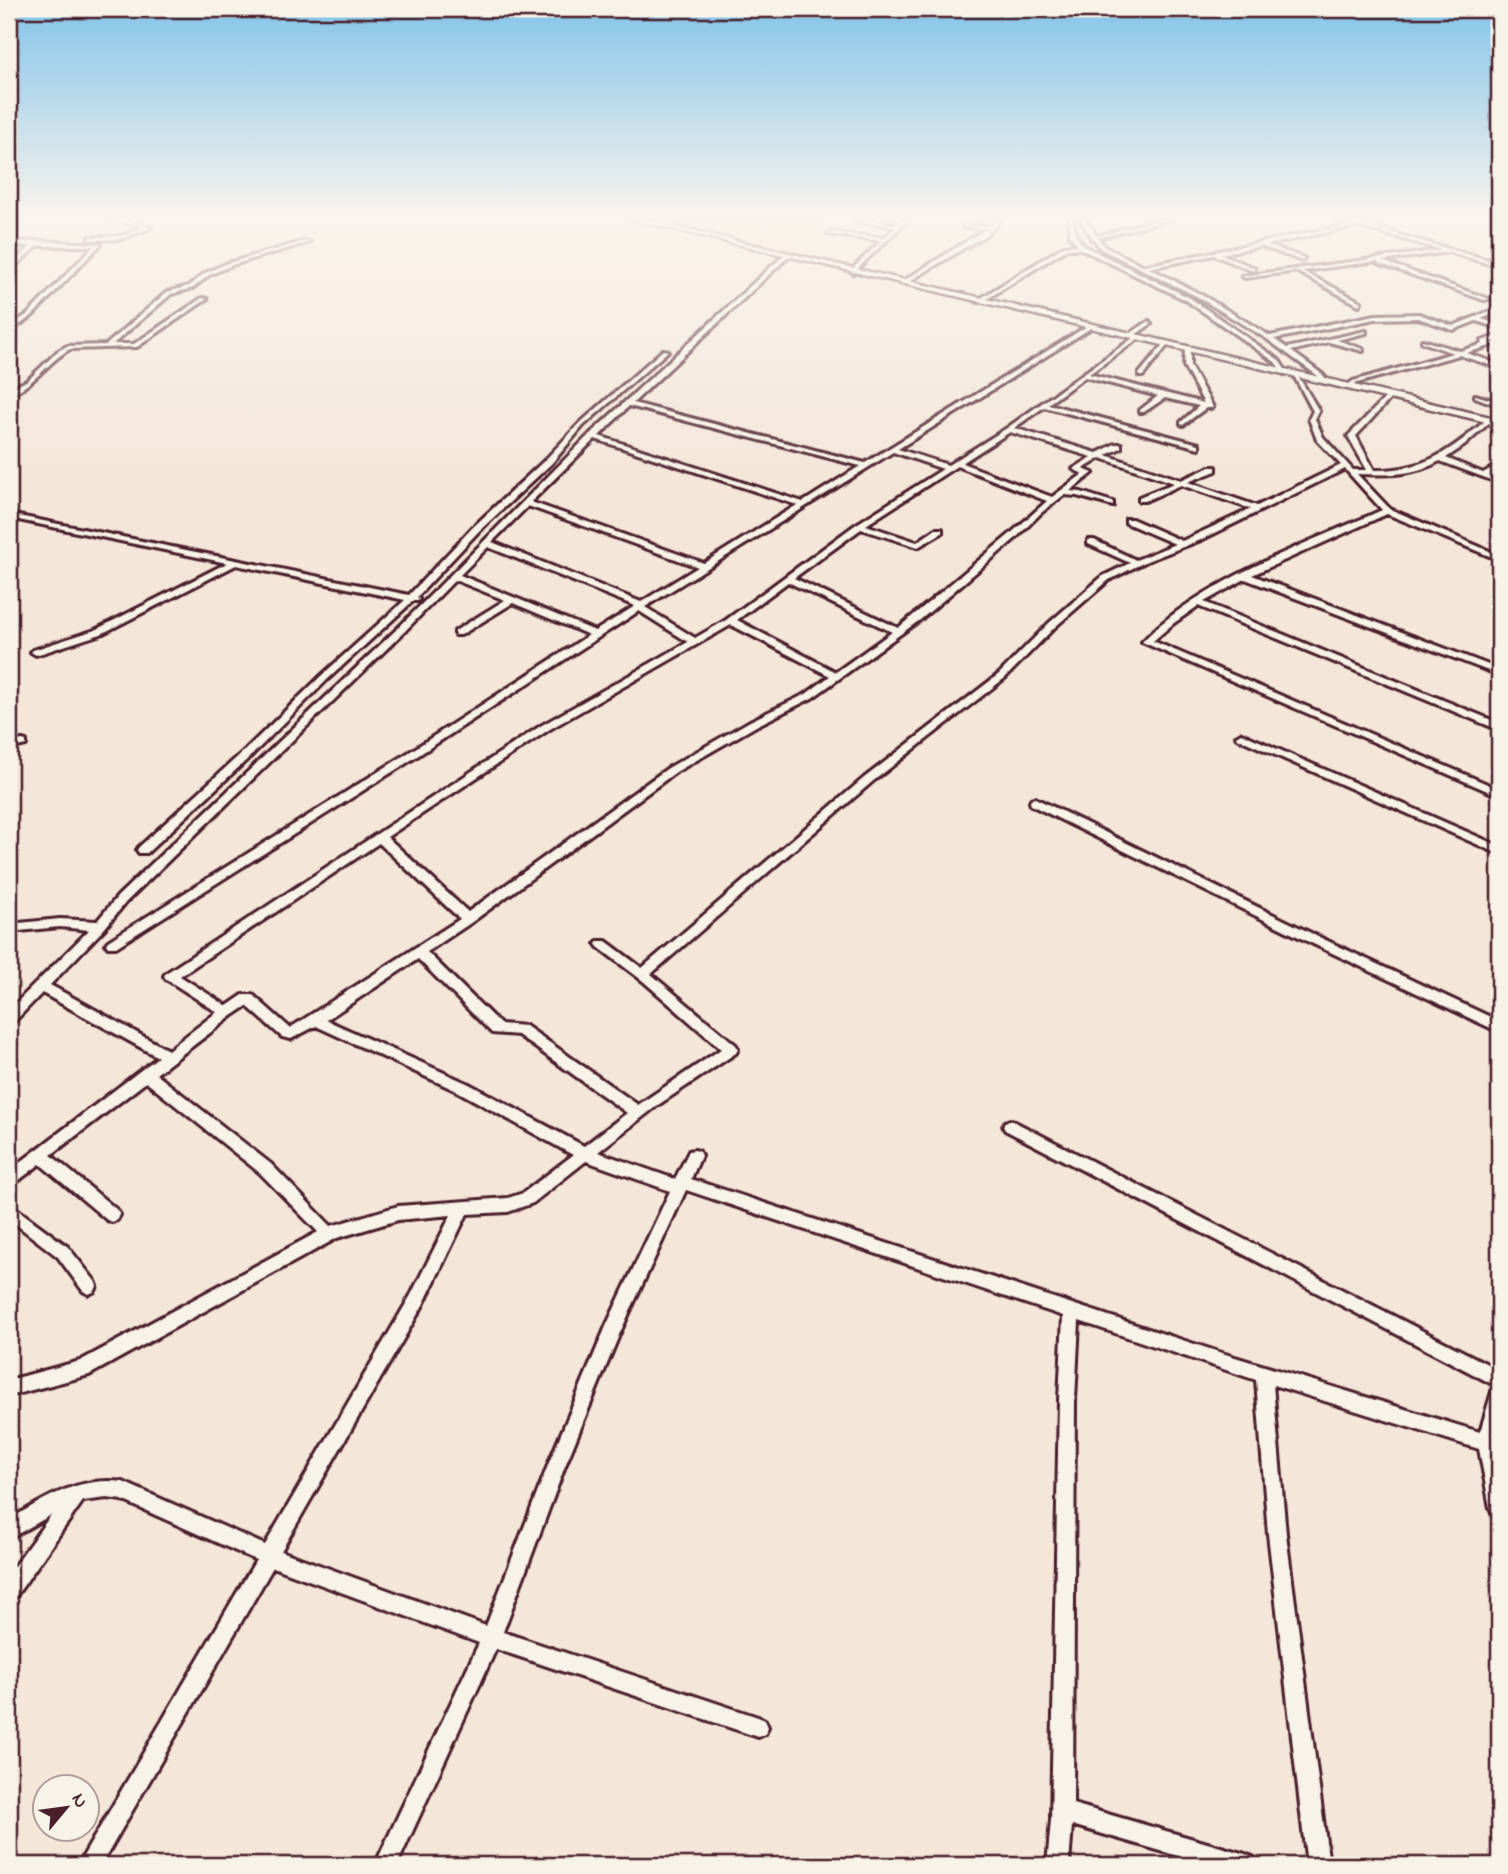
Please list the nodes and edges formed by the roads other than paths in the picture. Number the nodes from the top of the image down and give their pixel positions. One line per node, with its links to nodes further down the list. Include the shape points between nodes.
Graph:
1 (38, 306): 17 (street)
2 (152, 306): 12 (street)
3 (193, 306): 14 (street)
4 (733, 306): 41 (street)
5 (1004, 306): 16 (main road)
6 (1199, 306): 32 (street)
7 (1217, 306): 21 (street)
8 (1489, 313): 11 (street)
9 (1446, 315): 10 (street)
10 (1419, 316): 11 (street, via 1453,328); 21 (street, via 1370,318)
11 (1476, 318): 15 (street)
12 (134, 322): 14 (street); 25 (street)
13 (1149, 323): 19 (street)
14 (168, 324): 25 (street, via 135,346)
15 (1499, 326)
16 (1089, 327): 19 (main road); 52 (street)
17 (9, 330)
18 (1364, 332): 22 (street)
19 (1133, 337): 24 (main road); 33 (street)
20 (1499, 337): 30 (street)
21 (1269, 338): 29 (street)
22 (1330, 340): 27 (street); 29 (street)
23 (1424, 341): 30 (street)
24 (1165, 345): 26 (main road); 34 (street)
25 (108, 346): 37 (street, via 69,347)
26 (1188, 350): 32 (main road); 44 (street, via 1187,366 1210,407)
27 (1361, 350)
28 (665, 351): 86 (street, via 581,425)
29 (1286, 351): 35 (street)
30 (1461, 354): 31 (street); 36 (street, via 1410,365)
31 (1499, 366)
32 (1290, 374): 35 (main road); 59 (street, via 1316,411 1312,419 1317,434)
33 (1084, 375): 38 (street); 43 (street)
34 (1141, 376)
35 (1325, 382): 36 (main road)
36 (1348, 387): 39 (main road)
37 (9, 393)
38 (1164, 395): 44 (street); 45 (street)
39 (1389, 397): 46 (main road); 60 (street, via 1352,436)
40 (1477, 397): 42 (street)
41 (628, 404): 49 (street); 55 (street)
42 (1499, 404)
43 (1043, 405): 48 (street); 51 (street)
44 (1205, 405): 47 (street)
45 (1142, 411)
46 (1496, 420): 54 (street)
47 (1183, 423)
48 (1010, 429): 53 (street); 56 (street)
49 (593, 436): 67 (street); 69 (street)
50 (1118, 446): 53 (street)
51 (1195, 446)
52 (894, 450): 55 (street); 56 (street)
53 (1099, 456): 63 (street); 64 (street, via 1077,469 1089,473)
54 (1438, 458): 60 (street, via 1413,470); 61 (street)
55 (867, 466): 69 (street)
56 (952, 466): 66 (street); 74 (street)
57 (1499, 466): 61 (street)
58 (1213, 469): 63 (street)
59 (1350, 470): 60 (street); 70 (street); 71 (street)
60 (1368, 471)
61 (1483, 476): 62 (street)
62 (1499, 481)
63 (1184, 482): 65 (street); 70 (street)
64 (1062, 493): 66 (street); 68 (street)
65 (1142, 499)
66 (1052, 500): 92 (street)
67 (528, 503): 77 (street); 82 (street)
68 (1110, 504)
69 (804, 505): 82 (street)
70 (1258, 509): 78 (street)
71 (1387, 511): 79 (street); 84 (street)
72 (9, 516): 81 (street)
73 (1129, 521): 78 (street)
74 (860, 526): 75 (street, via 918,545); 85 (street)
75 (939, 531)
76 (1091, 542): 80 (street)
77 (486, 543): 83 (street); 90 (street)
78 (1181, 544): 80 (street)
79 (1497, 554)
80 (1135, 562): 114 (street, via 1094,587 1002,676 868,780)
81 (233, 563): 86 (street); 96 (street, via 97,632)
82 (705, 566): 90 (street)
83 (454, 576): 87 (street); 88 (street)
84 (1246, 576): 89 (street); 97 (street)
85 (788, 579): 91 (street); 92 (street)
86 (411, 598): 88 (street); 106 (street)
87 (512, 600): 93 (street); 94 (street)
88 (430, 601): 109 (street, via 206,816)
89 (1199, 603): 99 (street); 103 (street, via 1163,625 1147,642)
90 (640, 606): 94 (street); 95 (street)
91 (731, 621): 95 (street); 98 (street)
92 (898, 631): 98 (street)
93 (458, 633)
94 (597, 635): 111 (street)
95 (695, 642): 105 (street, via 546,727)
96 (36, 652)
97 (1499, 672)
98 (837, 676): 108 (street, via 809,696 672,770)
99 (1499, 727)
100 (1241, 736): 107 (street)
101 (22, 743): 102 (street)
102 (9, 746)
103 (1499, 793)
104 (1035, 802): 119 (street)
105 (380, 837): 108 (street); 116 (street, via 170,976)
106 (143, 850)
107 (1499, 850)
108 (468, 919): 113 (street)
109 (100, 926): 110 (street, via 60,923); 115 (street)
110 (9, 928)
111 (112, 944)
112 (602, 944): 114 (street)
113 (420, 953): 118 (street); 122 (street, via 497,1030 521,1030)
114 (643, 974): 122 (street, via 731,1049)
115 (41, 986): 117 (street); 120 (street)
116 (227, 1012): 118 (street, via 248,999 291,1034); 120 (street)
117 (9, 1018)
118 (314, 1020): 124 (street, via 464,1087)
119 (1499, 1027)
120 (169, 1057): 121 (street)
121 (146, 1074): 125 (street); 132 (street, via 263,1164)
122 (638, 1113): 124 (street)
123 (1010, 1126): 136 (street)
124 (584, 1154): 128 (street); 129 (street, via 518,1203)
125 (40, 1155): 127 (street); 131 (street)
126 (694, 1156): 128 (street)
127 (9, 1178)
128 (680, 1185): 134 (street); 145 (street, via 556,1466)
129 (463, 1207): 132 (street, via 398,1213); 143 (street, via 417,1300)
130 (9, 1210): 133 (street, via 63,1252)
131 (112, 1215)
132 (330, 1234): 137 (street, via 83,1369)
133 (89, 1286)
134 (1072, 1312): 135 (street); 147 (street)
135 (1264, 1374): 139 (street); 152 (street, via 1277,1534)
136 (1499, 1379)
137 (9, 1388)
138 (1499, 1395): 139 (street)
139 (1486, 1443): 141 (street)
140 (79, 1492): 142 (street); 143 (street, via 96,1487 122,1491); 144 (street)
141 (1499, 1508)
142 (9, 1530)
143 (269, 1556): 145 (street); 148 (street)
144 (9, 1589)
145 (491, 1638): 146 (street); 149 (street)
146 (758, 1727)
147 (1062, 1811): 150 (street); 151 (street)
148 (89, 1865)
149 (386, 1865)
150 (1058, 1865)
151 (1245, 1865)
152 (1318, 1865)

